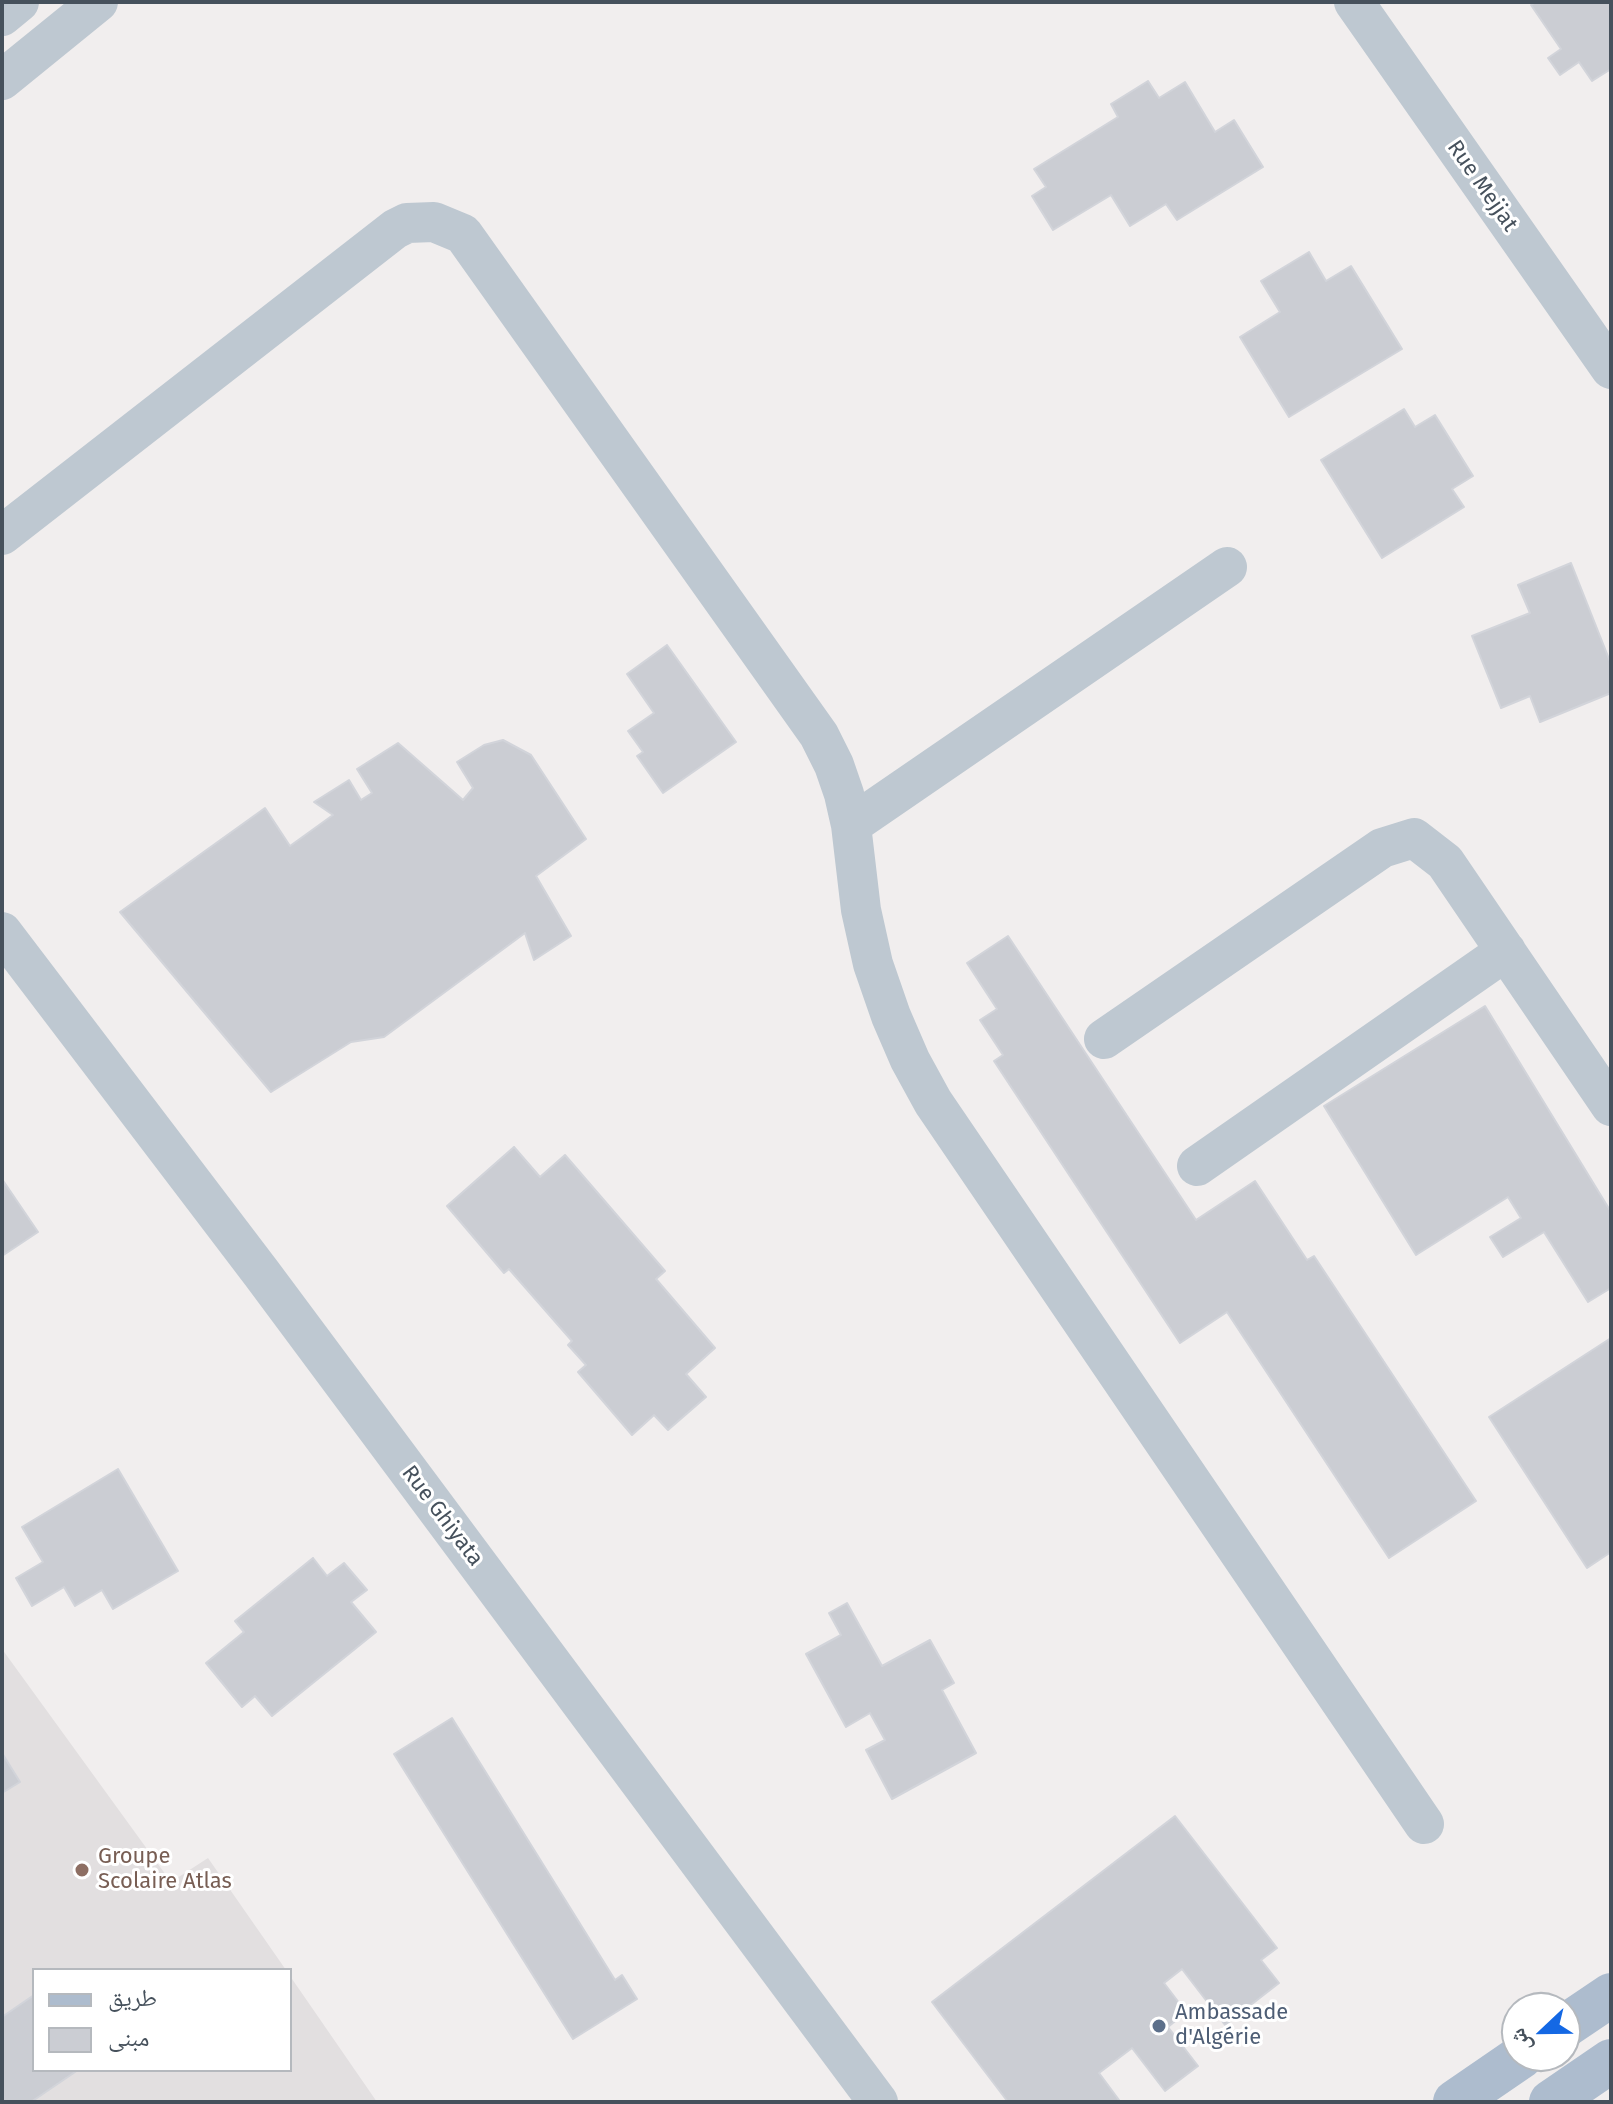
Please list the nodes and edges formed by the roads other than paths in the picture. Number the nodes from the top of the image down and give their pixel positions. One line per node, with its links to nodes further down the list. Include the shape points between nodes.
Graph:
1 (19, 2): 4 (street)
2 (98, 2): 5 (street)
3 (1354, 2): 6 (street, Rue Mejjat)
4 (2, 16)
5 (2, 80)
6 (1611, 369)
7 (2, 535): 9 (street, via 395,229 421,221 450,226 474,246 819,735 834,765)
8 (1227, 567): 9 (street)
9 (851, 825): 15 (street, via 873,964 933,1102)
10 (2, 932): 20 (street, Rue Ghiyata)
11 (1506, 951): 12 (street, via 1445,862 1414,838 1382,848); 13 (street); 14 (street)
12 (1104, 1039)
13 (1611, 1106)
14 (1197, 1166)
15 (1424, 1824)
16 (1611, 1995): 17 (main road)
17 (1581, 2015)
18 (1611, 2061): 22 (main road)
19 (1501, 2070): 21 (main road)
20 (878, 2102)
21 (1455, 2102)
22 (1551, 2102)

